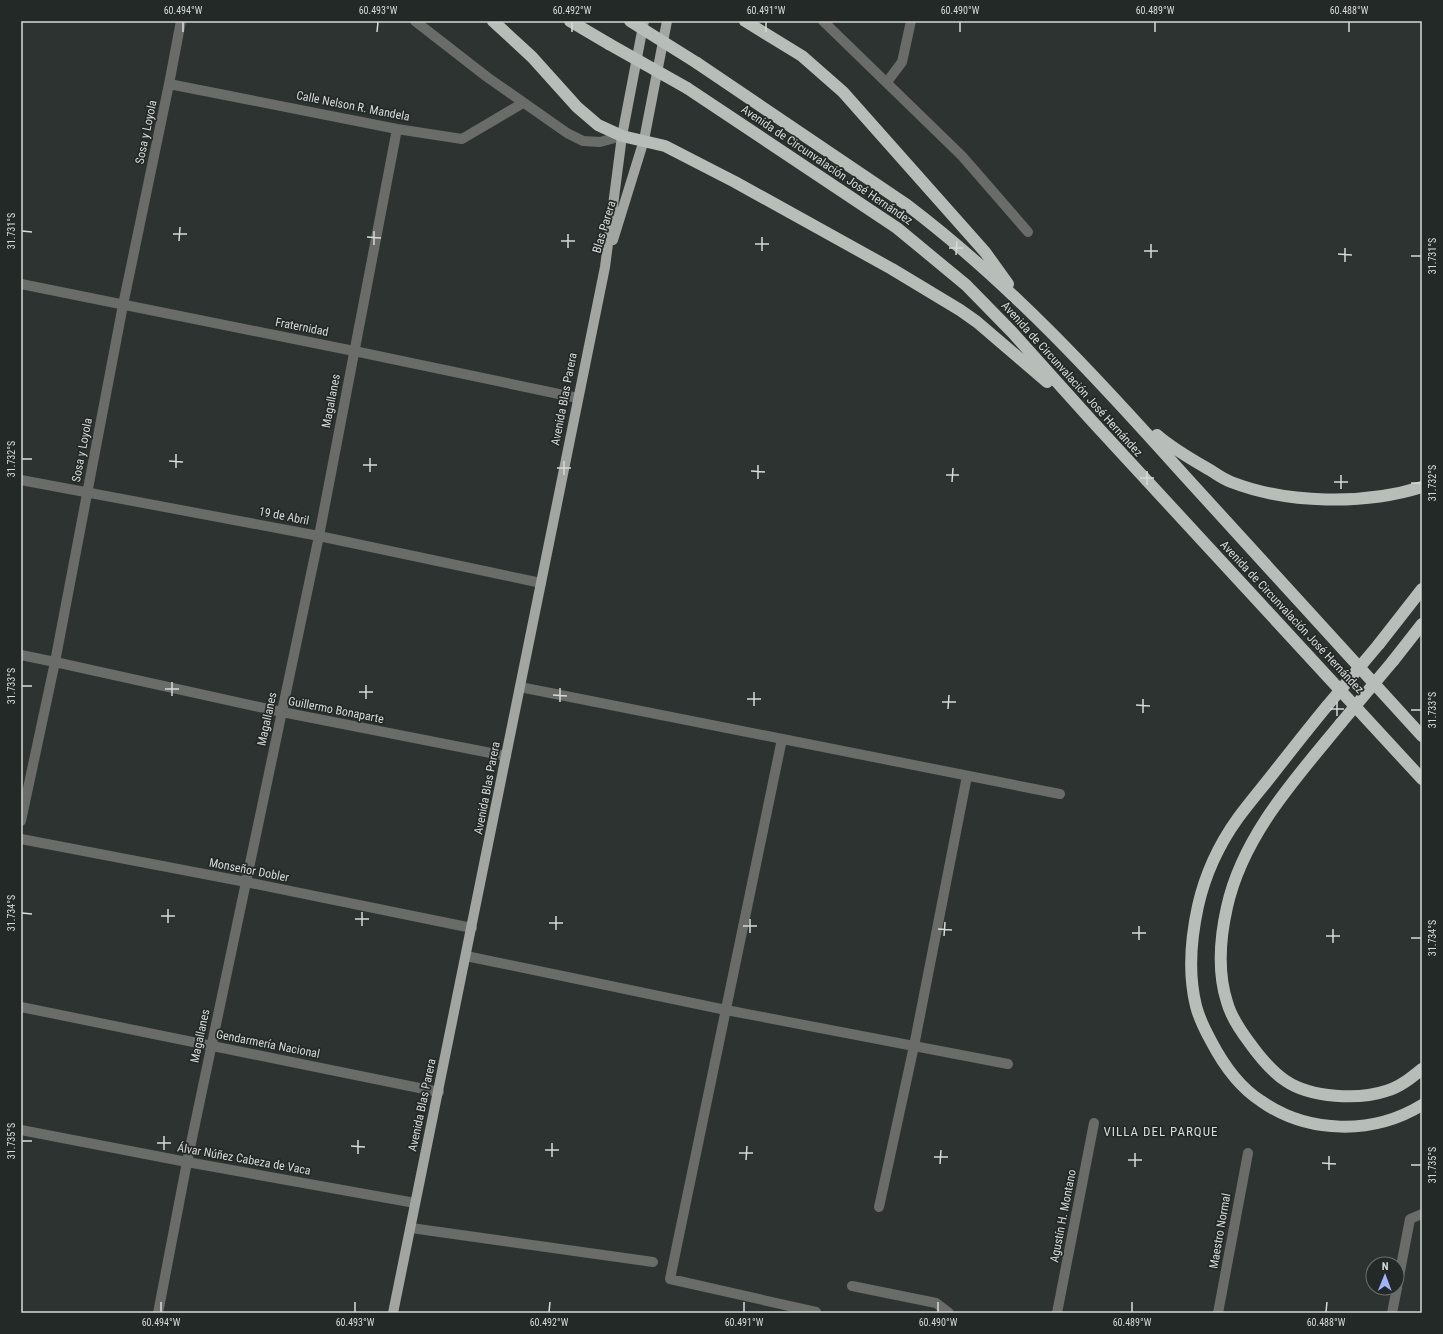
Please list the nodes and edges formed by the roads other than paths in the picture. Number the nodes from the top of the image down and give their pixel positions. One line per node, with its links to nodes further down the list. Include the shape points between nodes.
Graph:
1 (181, 21): 12 (street, Sosa y Loyola)
2 (415, 21): 13 (street)
3 (493, 21): 15 (highway, via 532,57 577,107 598,125)
4 (570, 21): 25 (highway, Avenida de Circunvalación José Hernández, bridge, via 687,88 897,228 966,285)
5 (630, 21): 21 (highway, Avenida de Circunvalación José Hernández, bridge, via 908,205 976,261)
6 (644, 21): 15 (main road, Blas Parera)
7 (667, 21): 16 (main road, Blas Parera)
8 (745, 21): 21 (highway, via 802,56 843,92 985,252)
9 (823, 21): 11 (street)
10 (910, 21): 11 (street, via 902,62)
11 (888, 82): 17 (street, via 962,156)
12 (169, 84): 14 (street, Calle Nelson R. Mandela); 20 (street, Sosa y Loyola)
13 (523, 103): 14 (street, Calle Nelson R. Mandela, via 462,139); 15 (street, via 583,141 600,142)
14 (397, 129): 22 (street, Magallanes)
15 (622, 136): 16 (highway); 18 (main road, Blas Parera)
16 (644, 140): 18 (main road, Blas Parera); 25 (highway, via 665,146 735,182 892,269 960,310)
17 (1028, 232)
18 (605, 267): 23 (main road, Avenida Blas Parera)
19 (21, 284): 20 (street, Fraternidad)
20 (123, 305): 22 (street, Fraternidad); 28 (street, Sosa y Loyola)
21 (1025, 308): 24 (highway, Avenida de Circunvalación José Hernández)
22 (354, 351): 23 (street, Fraternidad); 29 (street, Magallanes)
23 (578, 398): 30 (main road, Avenida Blas Parera)
24 (1117, 401): 27 (highway, via 1168,445 1229,482 1258,491 1300,499 1330,500 1370,497); 37 (highway, Avenida de Circunvalación José Hernández)
25 (1092, 421): 39 (highway, Avenida de Circunvalación José Hernández)
26 (21, 480): 28 (street, 19 de Abril)
27 (1422, 487)
28 (87, 493): 29 (street, 19 de Abril); 34 (street, Sosa y Loyola)
29 (319, 536): 30 (street, 19 de Abril); 36 (street, Magallanes)
30 (541, 583): 35 (main road, Avenida Blas Parera)
31 (1422, 589): 57 (highway, bridge, via 1238,818 1218,851 1198,905 1192,937 1191,963 1196,1007 1206,1032 1230,1071 1260,1101 1298,1120 1349,1128 1398,1118)
32 (1422, 624): 55 (highway, bridge, via 1287,790 1262,827 1243,859 1227,906 1220,961 1227,1004 1238,1026 1269,1067 1286,1082 1326,1095 1366,1095 1403,1084)
33 (21, 655): 34 (street, Guillermo Bonaparte)
34 (55, 662): 36 (street, Guillermo Bonaparte); 45 (street, Sosa y Loyola)
35 (520, 688): 38 (street); 40 (main road, Avenida Blas Parera)
36 (282, 712): 40 (street, Guillermo Bonaparte); 47 (street, Magallanes)
37 (1422, 736)
38 (782, 739): 41 (street); 51 (street)
39 (1395, 750): 42 (highway, Avenida de Circunvalación José Hernández); 43 (highway)
40 (506, 756): 48 (main road, Avenida Blas Parera)
41 (968, 776): 44 (street); 53 (street)
42 (1422, 779)
43 (1422, 787)
44 (1060, 794)
45 (21, 821)
46 (21, 838): 47 (street, Monseñor Dobler)
47 (246, 882): 48 (street, Monseñor Dobler); 52 (street, Magallanes)
48 (472, 928): 49 (main road, Avenida Blas Parera)
49 (466, 956): 51 (street); 56 (main road, Avenida Blas Parera)
50 (21, 1007): 52 (street, Gendarmería Nacional)
51 (726, 1010): 53 (street); 70 (street, via 670,1279)
52 (211, 1045): 56 (street, Gendarmería Nacional); 61 (street, Magallanes)
53 (914, 1046): 54 (street); 63 (street)
54 (1008, 1064)
55 (1422, 1069)
56 (439, 1092): 62 (main road, Avenida Blas Parera)
57 (1422, 1105)
58 (1094, 1124): 74 (street, Agustín H. Montano)
59 (21, 1130): 61 (street, Álvar Núñez Cabeza de Vaca)
60 (1248, 1153): 75 (street, Maestro Normal)
61 (187, 1162): 62 (street, Álvar Núñez Cabeza de Vaca); 71 (street, Magallanes)
62 (415, 1203): 65 (main road, Avenida Blas Parera)
63 (879, 1207)
64 (1422, 1214): 66 (street, via 1410,1219)
65 (411, 1228): 67 (street); 72 (main road, Avenida Blas Parera)
66 (1403, 1256)
67 (653, 1262)
68 (852, 1286): 73 (street, via 936,1304)
69 (1395, 1296): 76 (street)
70 (816, 1312)
71 (158, 1313)
72 (393, 1313)
73 (949, 1313)
74 (1057, 1313)
75 (1218, 1313)
76 (1392, 1313)

